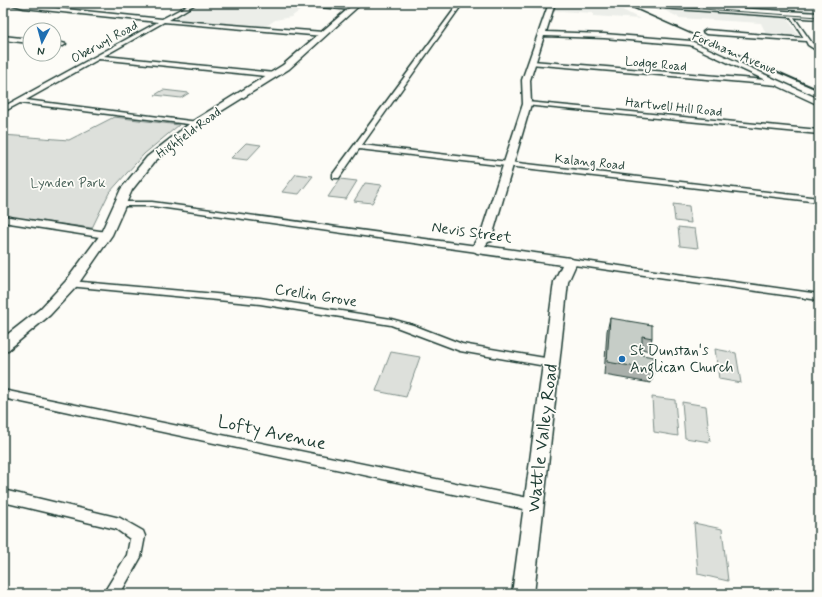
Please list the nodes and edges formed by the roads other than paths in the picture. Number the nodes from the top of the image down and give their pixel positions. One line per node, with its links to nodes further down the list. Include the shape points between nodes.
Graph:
1 (9, 3): 12 (street, via 24,7)
2 (195, 3): 12 (street, Oberwyl Road)
3 (278, 3): 9 (street)
4 (359, 3): 9 (street, Highfield Road)
5 (461, 3): 30 (street)
6 (552, 3): 15 (street)
7 (619, 3): 8 (highway)
8 (712, 6): 10 (highway)
9 (352, 9): 14 (street, Highfield Road)
10 (791, 14): 11 (highway); 18 (street)
11 (819, 16)
12 (163, 21): 14 (street); 20 (street, Oberwyl Road)
13 (706, 32): 18 (street)
14 (323, 34): 22 (street, Highfield Road)
15 (542, 34): 21 (street); 23 (street, Fordham Avenue, via 691,43)
16 (3, 38): 17 (street)
17 (22, 40)
18 (807, 40): 19 (street)
19 (819, 50)
20 (98, 57): 22 (street); 24 (street, Oberwyl Road)
21 (532, 63): 23 (street, Lodge Road); 26 (street, via 526,82)
22 (275, 75): 28 (street, Highfield Road)
23 (777, 83): 25 (street, Fordham Avenue)
24 (19, 102): 27 (street, Oberwyl Road); 28 (street)
25 (819, 102)
26 (527, 104): 29 (street, Hartwell Hill Road); 31 (street)
27 (3, 110)
28 (196, 123): 34 (street, Highfield Road, via 151,159 127,188)
29 (819, 132)
30 (357, 147): 31 (street, Kalang Road); 32 (street)
31 (507, 164): 33 (street, Kalang Road); 37 (street)
32 (336, 176)
33 (819, 200)
34 (121, 204): 36 (street, Highfield Road); 37 (street, Nevis Street, via 152,204)
35 (3, 219): 36 (street)
36 (106, 235): 39 (street, Highfield Road)
37 (482, 250): 38 (street, Nevis Street)
38 (564, 261): 40 (street, Nevis Street); 42 (street, Wattle Valley Road)
39 (71, 284): 41 (street, Highfield Road, via 45,312); 42 (street, Crellin Grove, via 260,301 391,322 460,347)
40 (819, 297)
41 (5, 342)
42 (551, 363): 45 (street, Wattle Valley Road)
43 (3, 394): 45 (street, Lofty Avenue)
44 (3, 496): 46 (street, via 120,524 138,536 134,557)
45 (533, 505): 47 (street, Wattle Valley Road)
46 (111, 594)
47 (523, 594)

